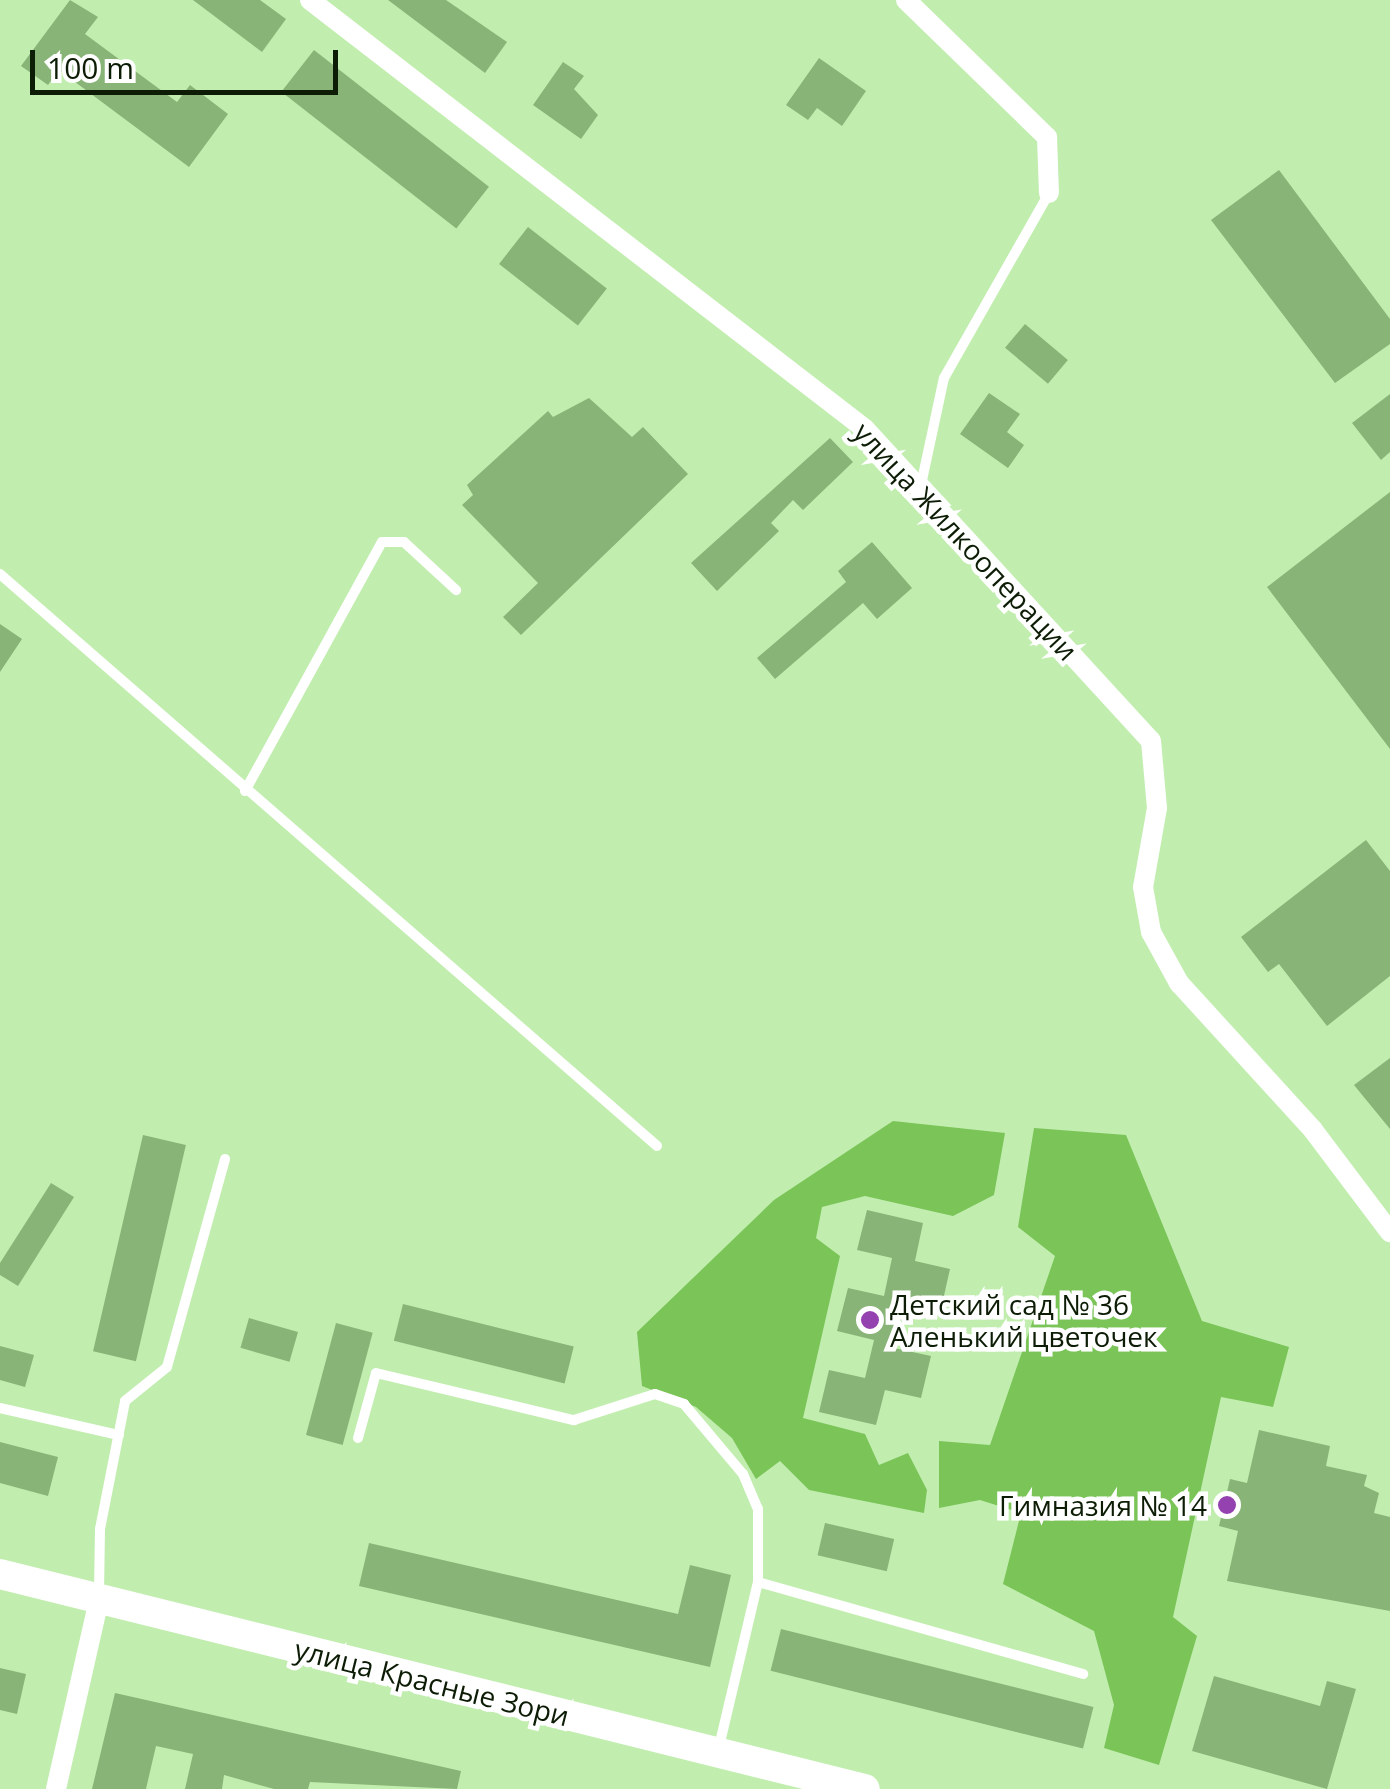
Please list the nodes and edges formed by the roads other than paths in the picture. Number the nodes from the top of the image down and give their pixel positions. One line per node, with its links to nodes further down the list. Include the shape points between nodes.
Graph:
1 (310, 0): 4 (street, улица Жилкооперации, via 865,429)
2 (906, 0): 3 (street, via 1047,137)
3 (1049, 193): 4 (lane, via 944,378)
4 (921, 485): 10 (street, улица Жилкооперации, via 1150,741 1157,808 1144,887 1151,932 1179,983 1313,1130)
5 (0, 574): 7 (lane)
6 (456, 590): 7 (lane, via 404,542 382,542)
7 (245, 790): 8 (lane)
8 (657, 1146)
9 (225, 1159): 12 (lane, via 167,1367 124,1401)
10 (1390, 1232)
11 (0, 1408): 12 (lane)
12 (119, 1435): 16 (lane, via 100,1529)
13 (358, 1438): 15 (lane, via 376,1373 574,1420 656,1394 684,1404 743,1474 758,1508)
14 (0, 1574): 16 (main road, улица Красные Зори)
15 (758, 1582): 17 (lane); 18 (lane)
16 (99, 1600): 18 (main road, улица Красные Зори); 19 (street)
17 (1083, 1674)
18 (718, 1752): 20 (main road, улица Красные Зори)
19 (56, 1789)
20 (865, 1789)

